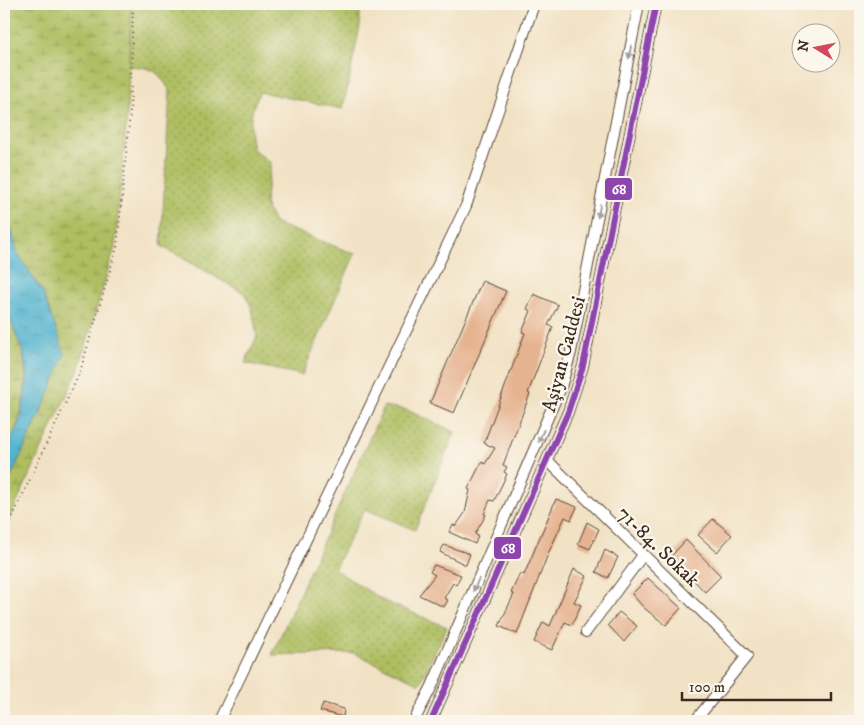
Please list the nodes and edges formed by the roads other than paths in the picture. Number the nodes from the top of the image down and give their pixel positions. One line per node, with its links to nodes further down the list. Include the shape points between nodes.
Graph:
1 (534, 4): 7 (street, via 466,206)
2 (639, 4): 8 (street, Aşiyan Caddesi, one-way to 8, via 575,332 561,387)
3 (656, 4): 4 (street, Aşiyan Caddesi, via 583,366)
4 (547, 460): 5 (street, 71-84. Sokak); 9 (street, Aşiyan Caddesi)
5 (643, 555): 6 (street); 10 (street, 71-84. Sokak, via 747,656)
6 (586, 632)
7 (219, 721)
8 (414, 721)
9 (431, 721)
10 (695, 721)

